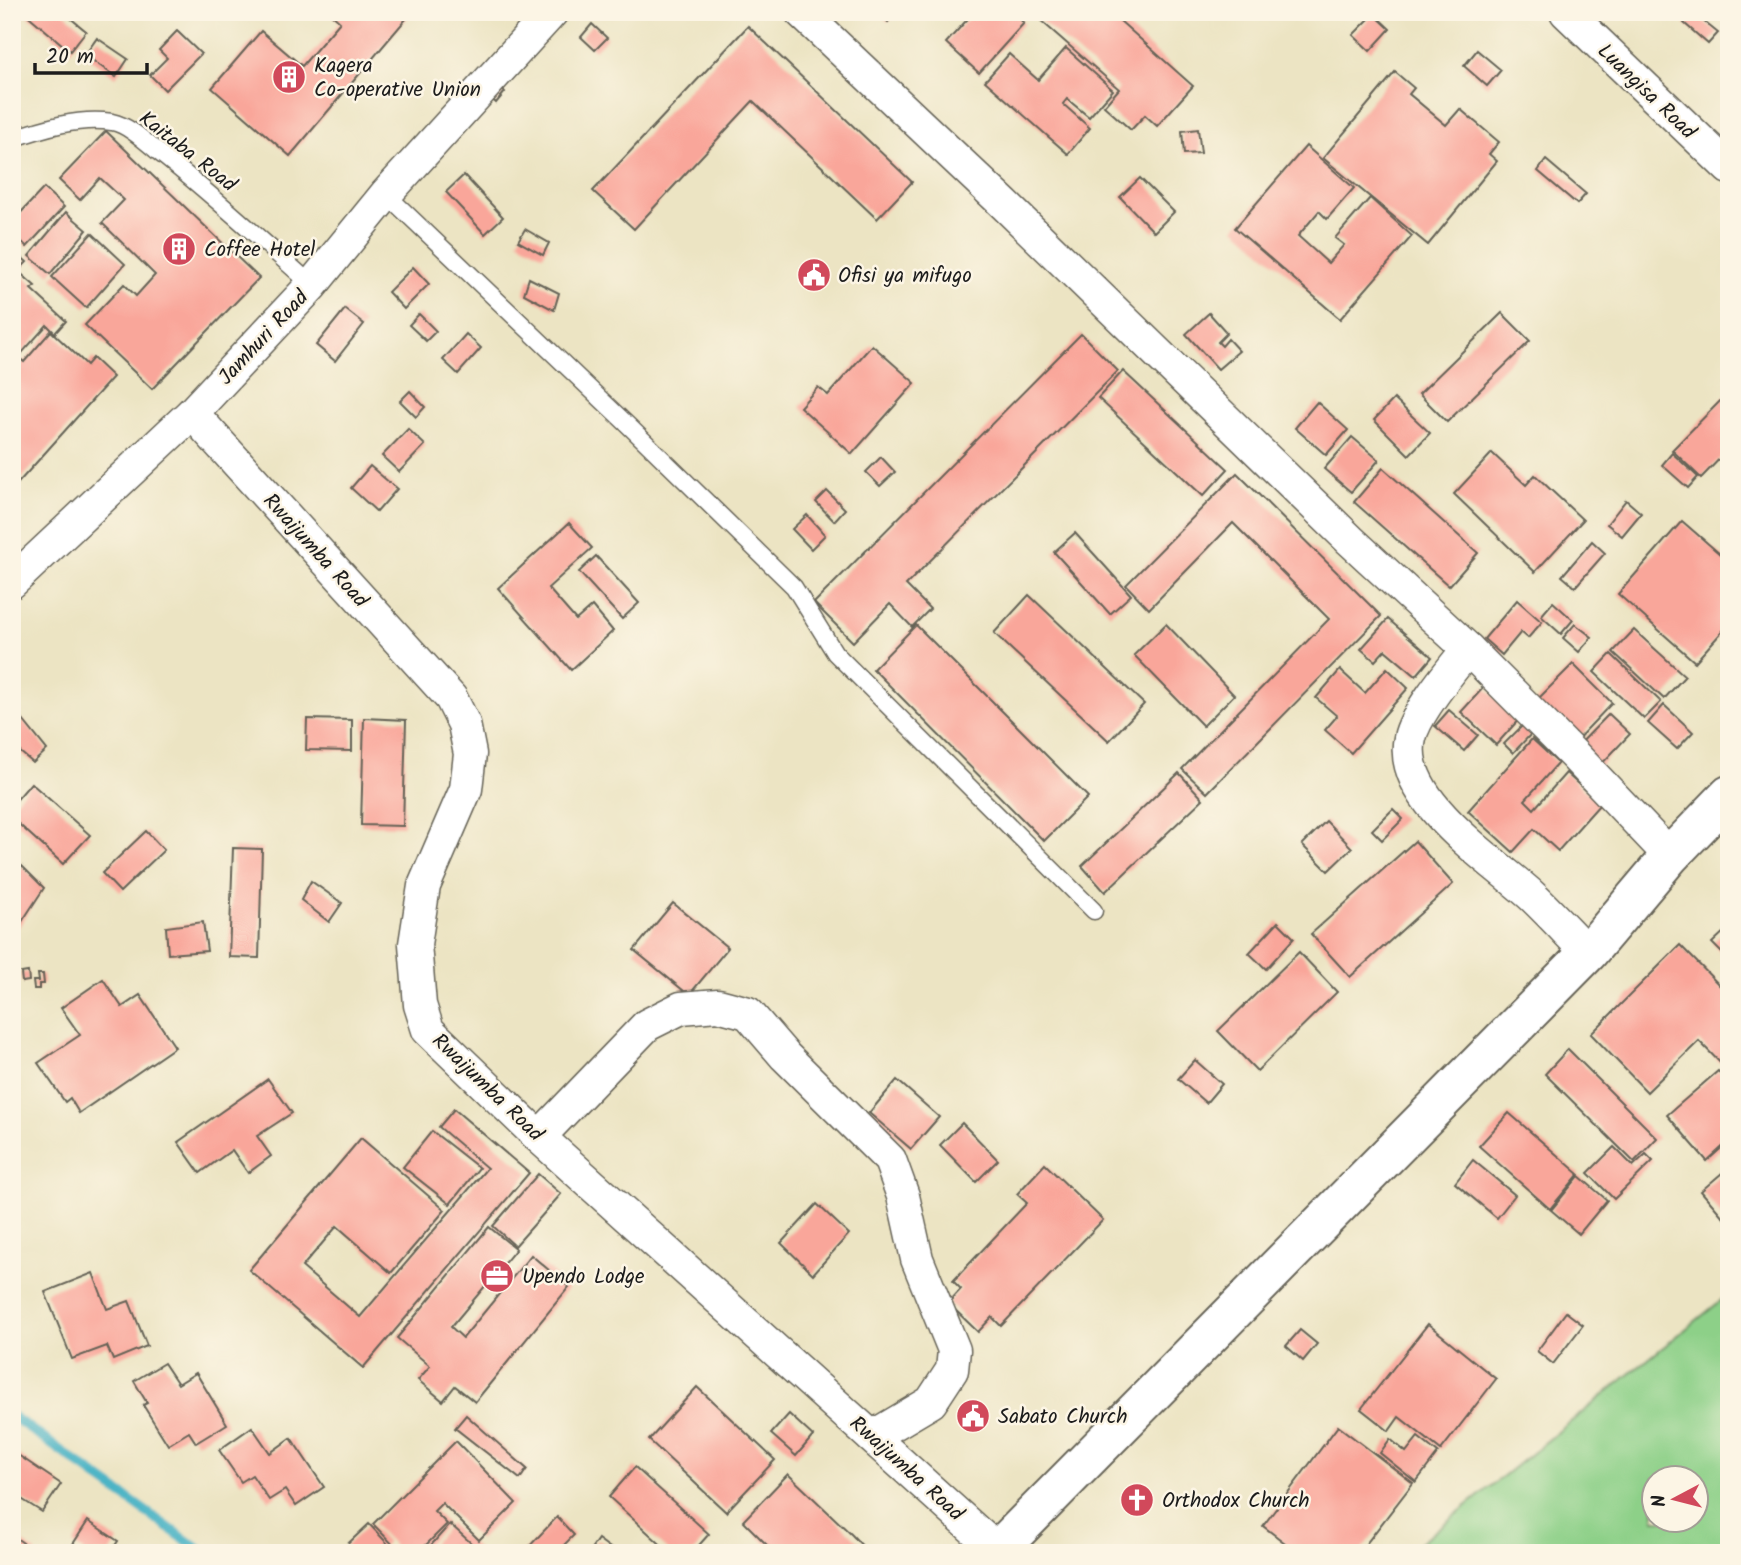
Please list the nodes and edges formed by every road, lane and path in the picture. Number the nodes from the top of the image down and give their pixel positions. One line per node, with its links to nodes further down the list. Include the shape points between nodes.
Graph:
1 (552, 12): 6 (street, Jamhuri Road)
2 (801, 12): 10 (street)
3 (1566, 12): 5 (street, Luangisa Road)
4 (12, 139): 7 (lane, Kaitaba Road, via 80,121 115,122 199,183)
5 (1729, 168)
6 (386, 194): 7 (street, Jamhuri Road); 13 (lane, via 794,587 835,653)
7 (312, 285): 8 (street, Jamhuri Road)
8 (192, 412): 9 (street, Jamhuri Road); 15 (street, Rwaijumba Road, via 451,698 464,724 470,754 466,789 424,886 415,944 420,1005 428,1030)
9 (12, 582)
10 (1468, 649): 12 (street); 14 (street, via 1414,726 1409,739 1410,764 1446,824 1531,895)
11 (1729, 795): 12 (main road)
12 (1670, 856): 14 (main road)
13 (1094, 911)
14 (1588, 953): 17 (main road)
15 (539, 1137): 16 (street, Rwaijumba Road); 16 (street, via 647,1025 681,1008 718,1004 748,1013 890,1160 917,1259 954,1350 952,1370 931,1402)
16 (873, 1437): 17 (street, Rwaijumba Road)
17 (996, 1551)

